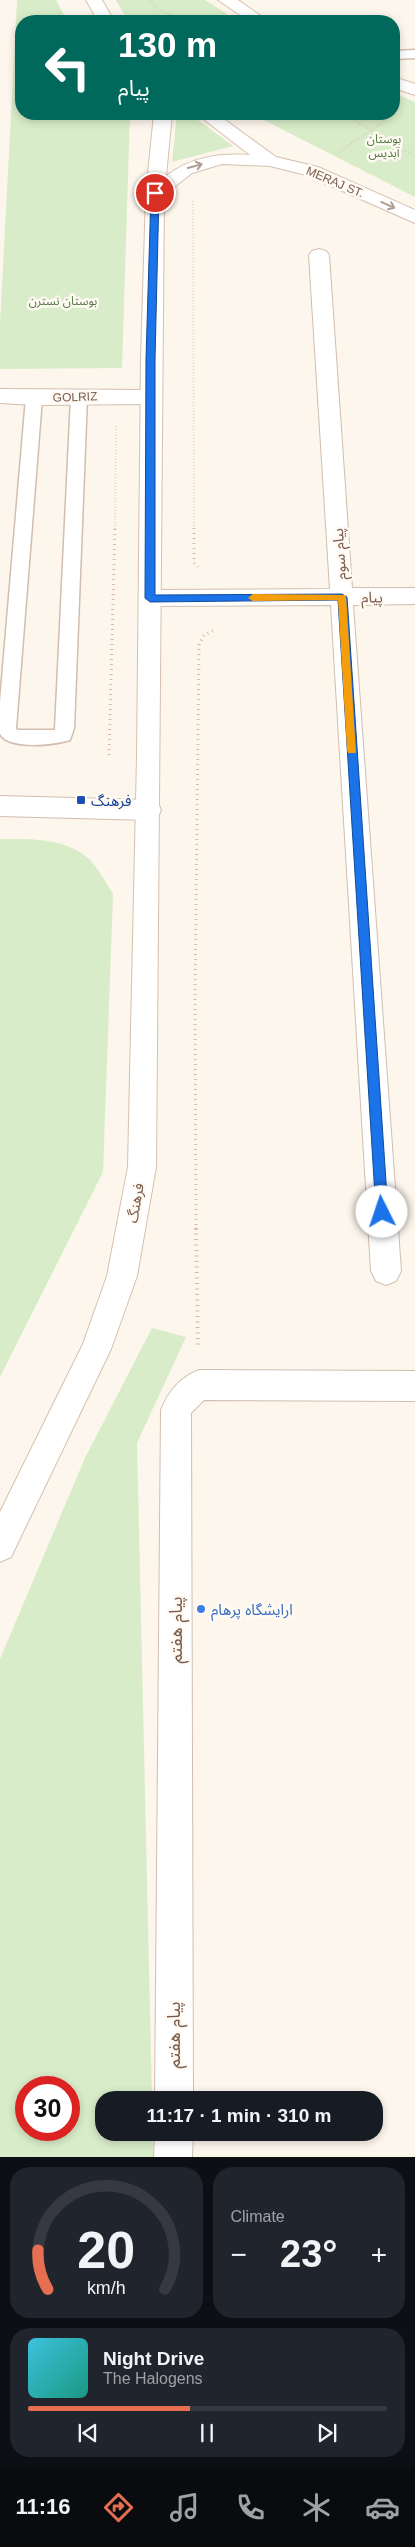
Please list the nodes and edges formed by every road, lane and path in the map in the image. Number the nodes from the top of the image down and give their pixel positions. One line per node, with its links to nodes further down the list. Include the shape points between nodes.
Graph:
1 (94, 0): 4 (main road)
2 (150, 0): 5 (path, via 155,7)
3 (226, 0): 6 (main road)
4 (103, 15)
5 (172, 15)
6 (250, 15)
7 (415, 54): 8 (lane)
8 (400, 55)
9 (400, 84): 10 (main road)
10 (415, 90)
11 (162, 120): 20 (main road, فرهنگ)
12 (214, 120): 17 (main road, MERAJ ST.)
13 (354, 120): 15 (path)
14 (385, 120): 15 (path)
15 (370, 130): 16 (path); 19 (path)
16 (415, 156)
17 (270, 161): 18 (main road, one-way to 17, via 221,159); 19 (main road, MERAJ ST.)
18 (186, 169): 20 (main road); 28 (path, via 193,188 194,563)
19 (312, 171): 21 (main road, MERAJ ST., one-way to 21)
20 (155, 193): 25 (main road, فرهنگ)
21 (415, 218)
22 (320, 255): 30 (main road, پیام سوم)
23 (0, 396): 26 (main road, GOLRIZ)
24 (79, 397): 25 (main road, GOLRIZ); 26 (main road, GOLRIZ); 26 (lane, via 65,728 63,735 56,737 14,737 7,728)
25 (151, 397): 31 (main road, فرهنگ)
26 (34, 398)
27 (116, 420): 33 (path)
28 (203, 571)
29 (415, 596): 30 (main road, پیام)
30 (342, 597): 31 (main road, پیام); 36 (main road, پیام سوم)
31 (150, 598): 35 (main road, فرهنگ)
32 (218, 628): 37 (path, via 204,635 199,645 195,847 195,1214)
33 (109, 755)
34 (0, 806): 35 (main road)
35 (148, 810): 39 (main road, فرهنگ, via 142,1167 122,1276 96,1349)
36 (386, 1271)
37 (199, 1384): 38 (main road); 40 (main road, پیام هفتم, via 184,1397 176,1410)
38 (415, 1386)
39 (0, 1546)
40 (174, 2091)
41 (174, 2141): 42 (main road)
42 (174, 2157)

